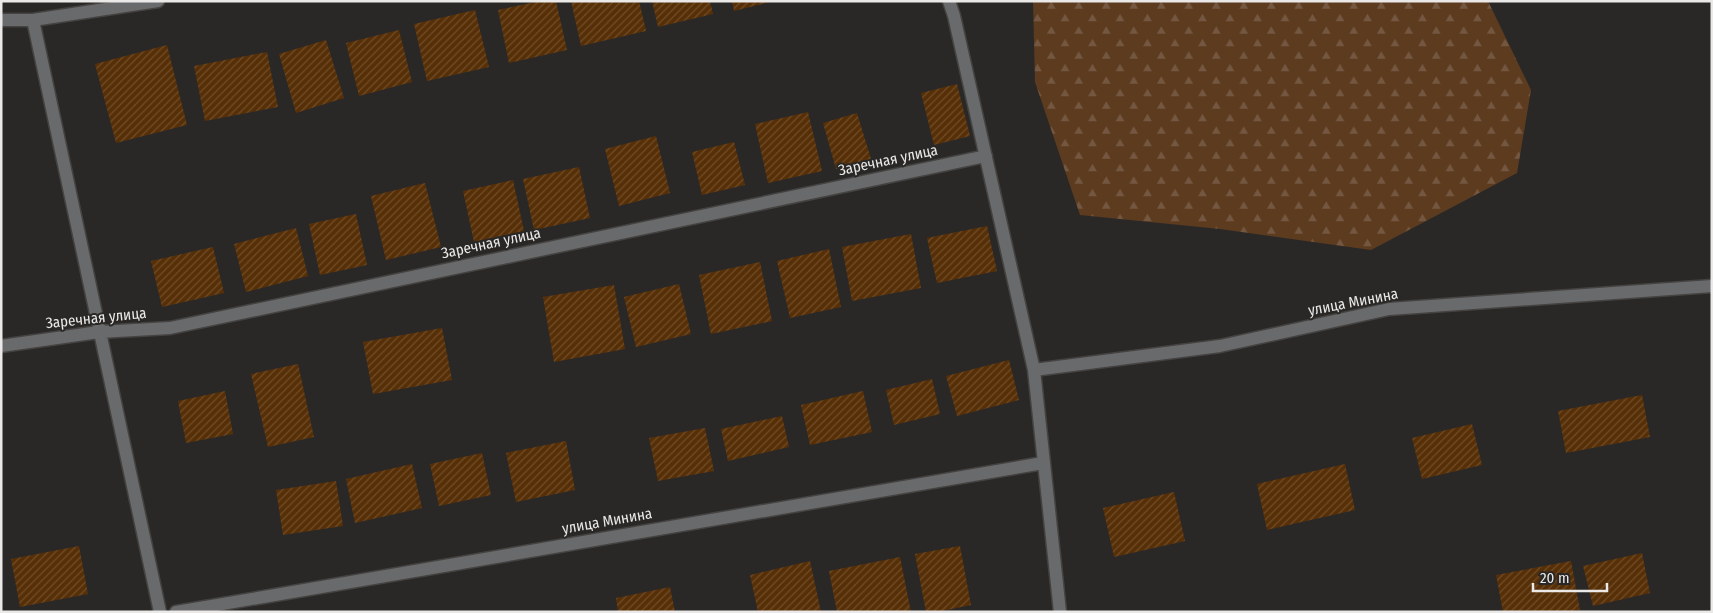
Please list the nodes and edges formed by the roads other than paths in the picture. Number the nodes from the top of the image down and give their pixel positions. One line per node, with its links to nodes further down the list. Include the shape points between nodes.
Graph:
1 (158, 1): 4 (street)
2 (949, 1): 5 (street)
3 (1, 20): 4 (street)
4 (33, 20): 7 (street)
5 (986, 156): 7 (street, Заречная улица, via 170,328); 9 (street)
6 (1712, 286): 9 (street, улица Минина, via 1389,309 1220,346)
7 (100, 332): 8 (street, Заречная улица); 11 (street)
8 (1, 346)
9 (1034, 370): 10 (street)
10 (1043, 463): 12 (street, улица Минина); 13 (street)
11 (160, 612)
12 (176, 612)
13 (1060, 612)

